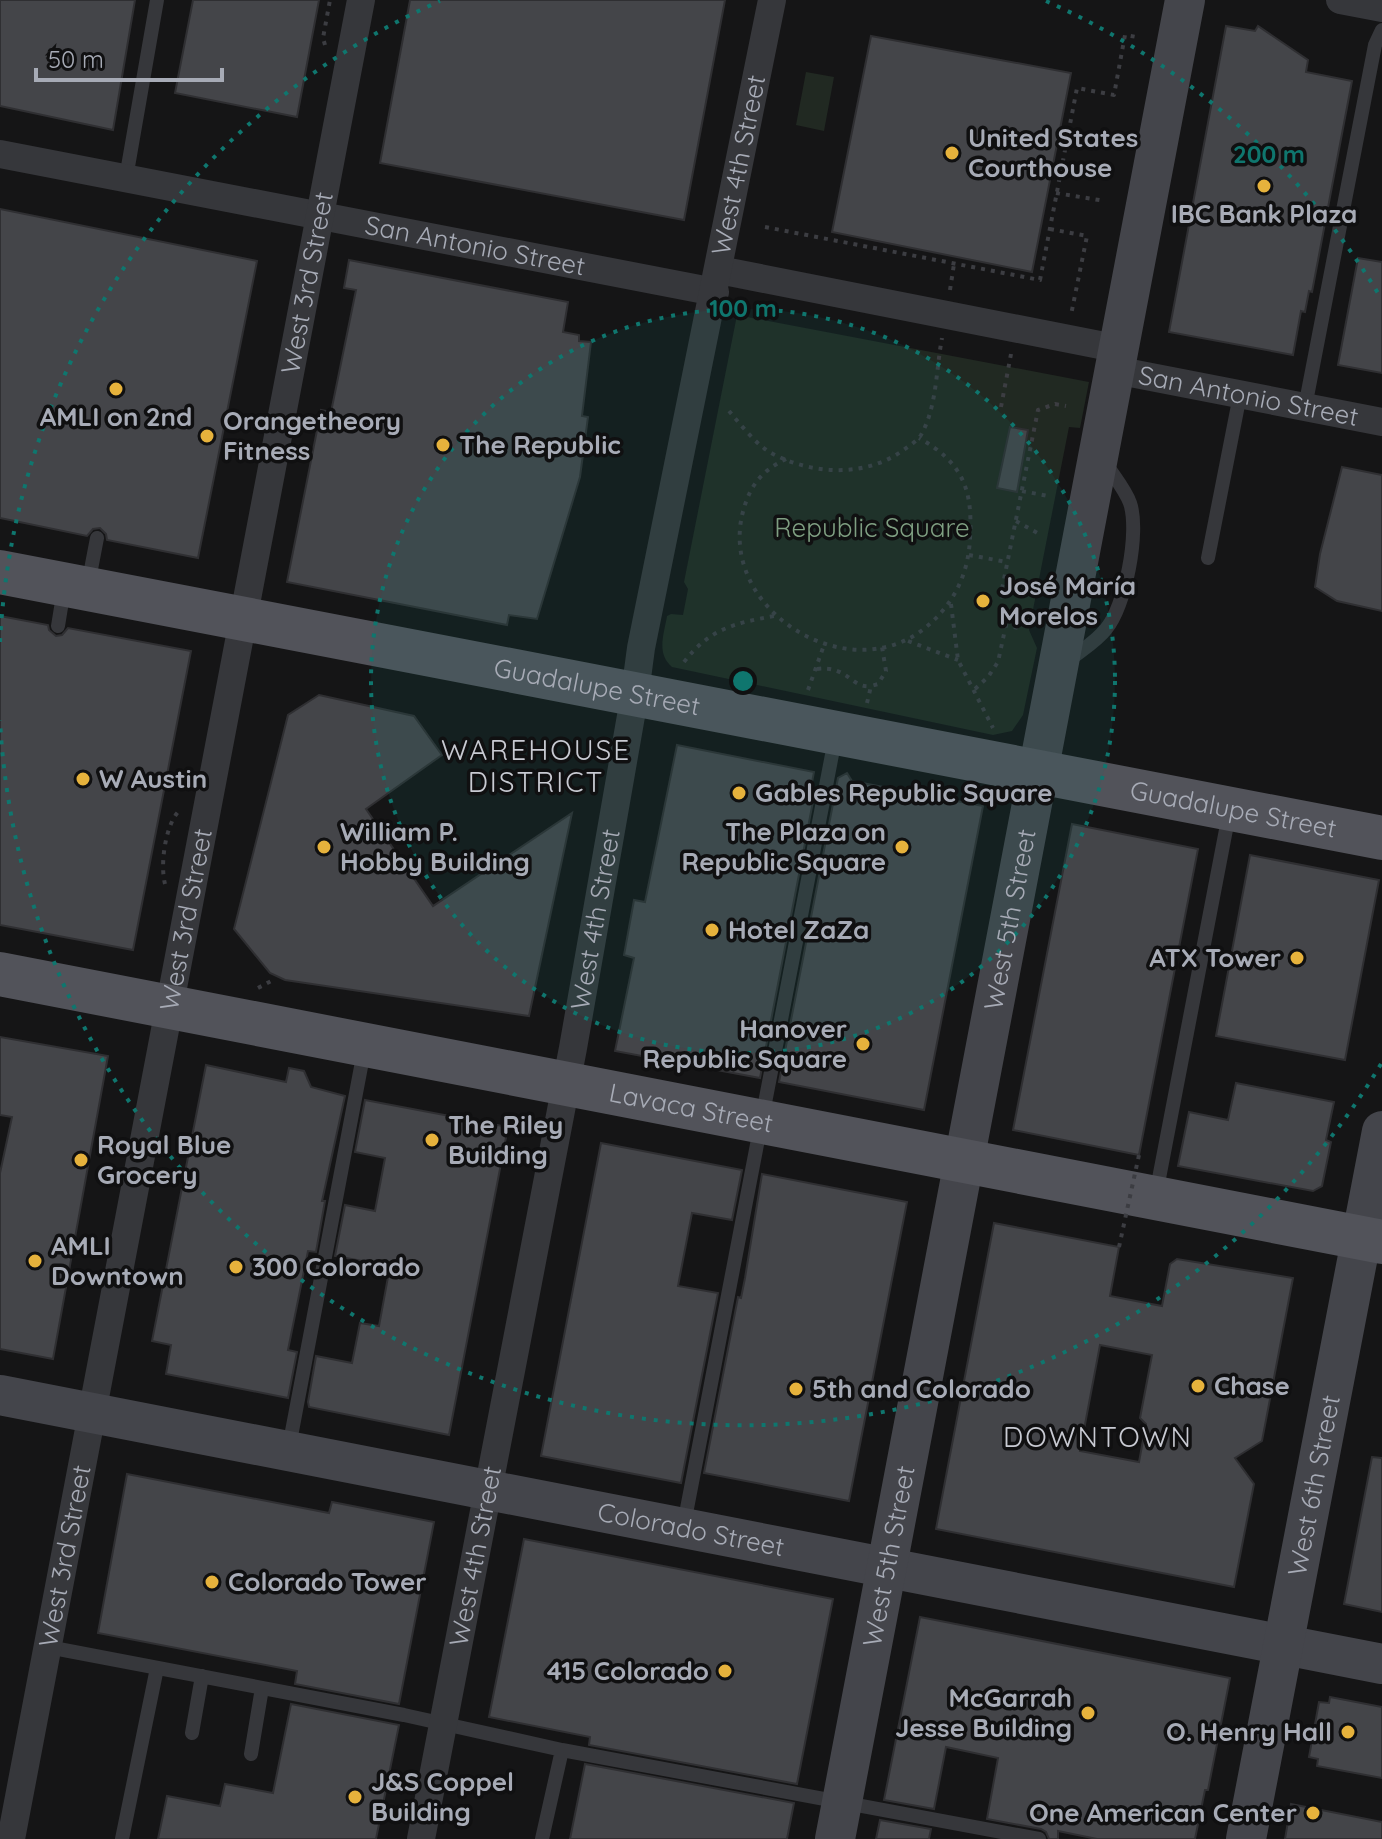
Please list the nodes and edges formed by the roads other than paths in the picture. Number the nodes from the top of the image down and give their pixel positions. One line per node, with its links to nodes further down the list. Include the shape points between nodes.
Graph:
1 (157, 0): 9 (lane)
2 (361, 0): 10 (street, West 3rd Street)
3 (772, 0): 11 (street, West 4th Street)
4 (1185, 0): 12 (main road, West 5th Street)
5 (1340, 0): 6 (street)
6 (1382, 8)
7 (1382, 30): 14 (lane)
8 (0, 154): 9 (street, San Antonio Street)
9 (126, 178): 10 (street, San Antonio Street)
10 (320, 216): 11 (street, San Antonio Street); 20 (street, West 3rd Street)
11 (717, 281): 12 (street, San Antonio Street, via 1017,328); 21 (street, West 4th Street)
12 (1117, 360): 13 (street, San Antonio Street); 23 (main road, West 5th Street)
13 (1240, 395): 14 (street, San Antonio Street); 17 (lane)
14 (1305, 407): 15 (street, San Antonio Street)
15 (1382, 422)
16 (97, 538): 19 (lane)
17 (1208, 558)
18 (0, 572): 19 (main road, Guadalupe Street)
19 (70, 600): 20 (main road, Guadalupe Street)
20 (242, 619): 21 (main road, Guadalupe Street); 27 (street, West 3rd Street)
21 (635, 693): 22 (main road, Guadalupe Street); 29 (street, West 4th Street)
22 (836, 732): 23 (main road, Guadalupe Street); 30 (lane)
23 (1039, 771): 24 (main road, Guadalupe Street); 32 (main road, West 5th Street)
24 (1230, 808): 25 (main road, Guadalupe Street); 33 (lane)
25 (1382, 838)
26 (0, 974): 27 (main road, Lavaca Street)
27 (169, 1007): 28 (main road, Lavaca Street); 36 (street, West 3rd Street)
28 (365, 1045): 29 (main road, Lavaca Street); 37 (lane)
29 (566, 1084): 30 (main road, Lavaca Street); 38 (street, West 4th Street)
30 (762, 1122): 32 (main road, Lavaca Street); 39 (lane)
31 (1382, 1131): 34 (main road, West 6th Street)
32 (964, 1161): 33 (main road, Lavaca Street); 40 (main road, West 5th Street)
33 (1155, 1198): 34 (main road, Lavaca Street)
34 (1372, 1240): 41 (main road, West 6th Street)
35 (0, 1395): 36 (main road, Colorado Street)
36 (92, 1413): 37 (main road, Colorado Street); 42 (street, West 3rd Street)
37 (288, 1451): 38 (main road, Colorado Street)
38 (488, 1490): 39 (main road, Colorado Street); 47 (street, West 4th Street)
39 (684, 1528): 40 (main road, Colorado Street)
40 (887, 1568): 41 (main road, Colorado Street); 51 (main road, West 5th Street)
41 (1284, 1645): 43 (main road, Colorado Street); 57 (main road, West 6th Street)
42 (48, 1647): 44 (lane); 52 (street, West 3rd Street)
43 (1382, 1664)
44 (157, 1668): 45 (lane); 53 (lane)
45 (202, 1676): 46 (lane); 48 (lane)
46 (262, 1688): 47 (lane); 50 (lane)
47 (443, 1724): 49 (lane); 54 (street, West 4th Street)
48 (192, 1733)
49 (562, 1750): 51 (lane); 55 (lane)
50 (251, 1754)
51 (838, 1821): 56 (lane)
52 (11, 1839)
53 (122, 1839)
54 (421, 1839)
55 (542, 1839)
56 (1039, 1839)
57 (1246, 1839)

